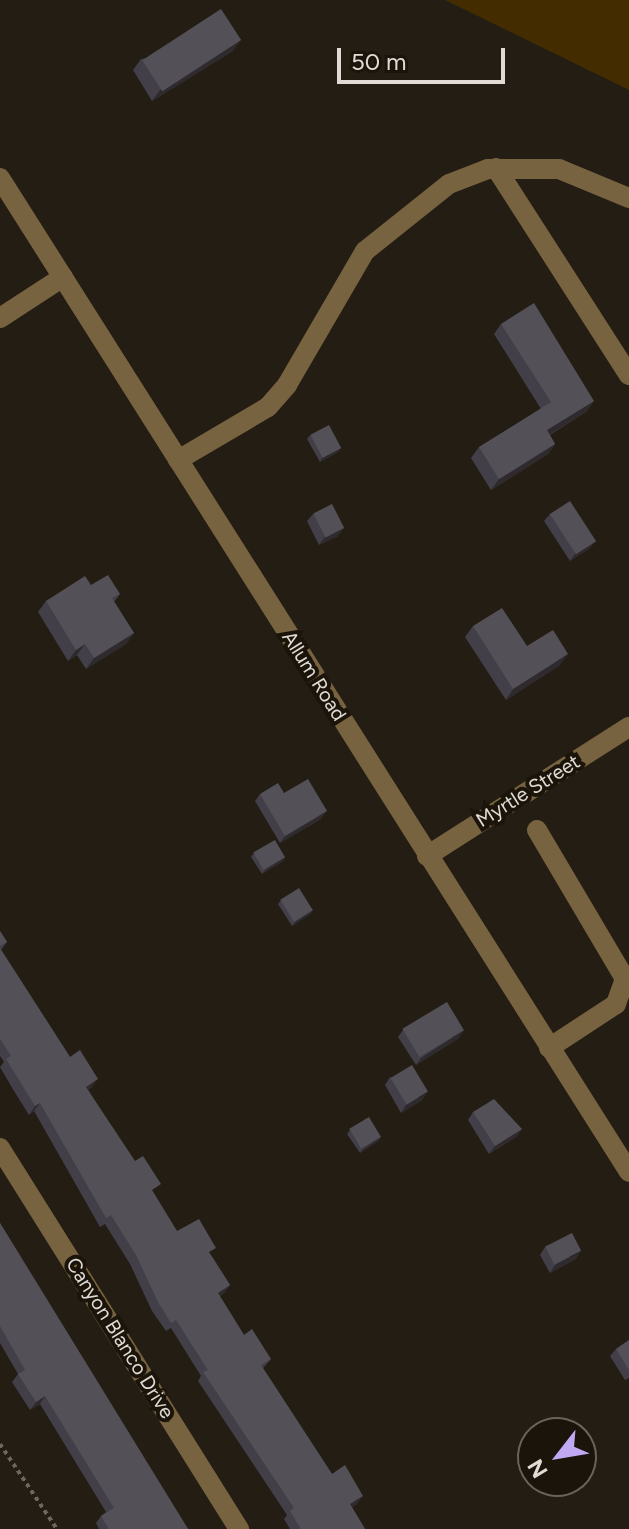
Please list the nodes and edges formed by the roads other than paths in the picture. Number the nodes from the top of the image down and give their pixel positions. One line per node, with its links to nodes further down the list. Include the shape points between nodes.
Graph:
1 (496, 168): 3 (street, via 559,169); 6 (street); 7 (street, via 449,184 370,244 287,385 268,407)
2 (0, 178): 4 (street, Allum Road)
3 (629, 198)
4 (63, 277): 5 (street); 7 (street, Allum Road)
5 (0, 318)
6 (629, 375)
7 (178, 460): 10 (street, Allum Road)
8 (629, 727): 10 (street, Myrtle Street)
9 (537, 830): 11 (street, via 625,979 616,1004)
10 (427, 856): 11 (street, Allum Road)
11 (549, 1048): 13 (street, Allum Road)
12 (0, 1148): 14 (street, Canyon Blanco Drive)
13 (629, 1172)
14 (239, 1529)

